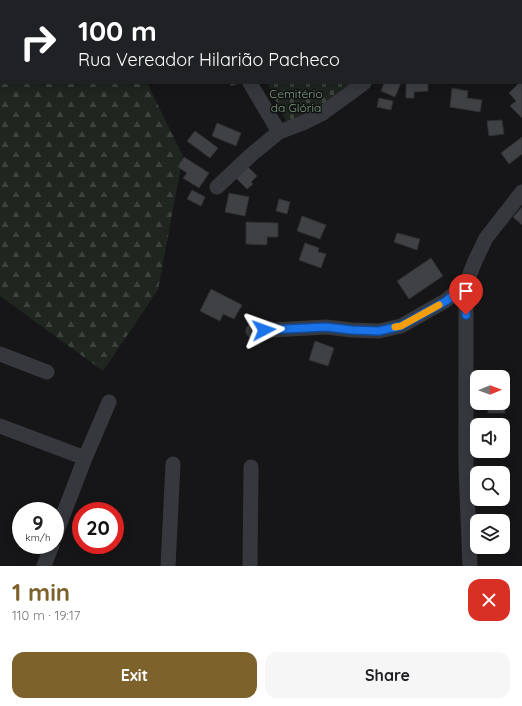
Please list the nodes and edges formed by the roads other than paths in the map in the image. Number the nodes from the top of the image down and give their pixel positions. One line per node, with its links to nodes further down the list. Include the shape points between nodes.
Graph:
1 (251, 84): 3 (street)
2 (363, 84): 3 (street, via 323,113)
3 (279, 132): 4 (street)
4 (217, 187)
5 (522, 192): 6 (street, via 486,238)
6 (466, 284): 7 (street, via 446,301 401,326 379,331 326,327); 20 (street, via 466,468)
7 (253, 331)
8 (0, 354): 9 (street)
9 (47, 372)
10 (109, 402): 12 (street)
11 (0, 426): 12 (street)
12 (85, 458): 15 (street)
13 (173, 464): 18 (street)
14 (251, 467): 19 (street)
15 (64, 513)
16 (49, 554): 17 (street)
17 (44, 566)
18 (168, 566)
19 (250, 566)
20 (470, 566)

